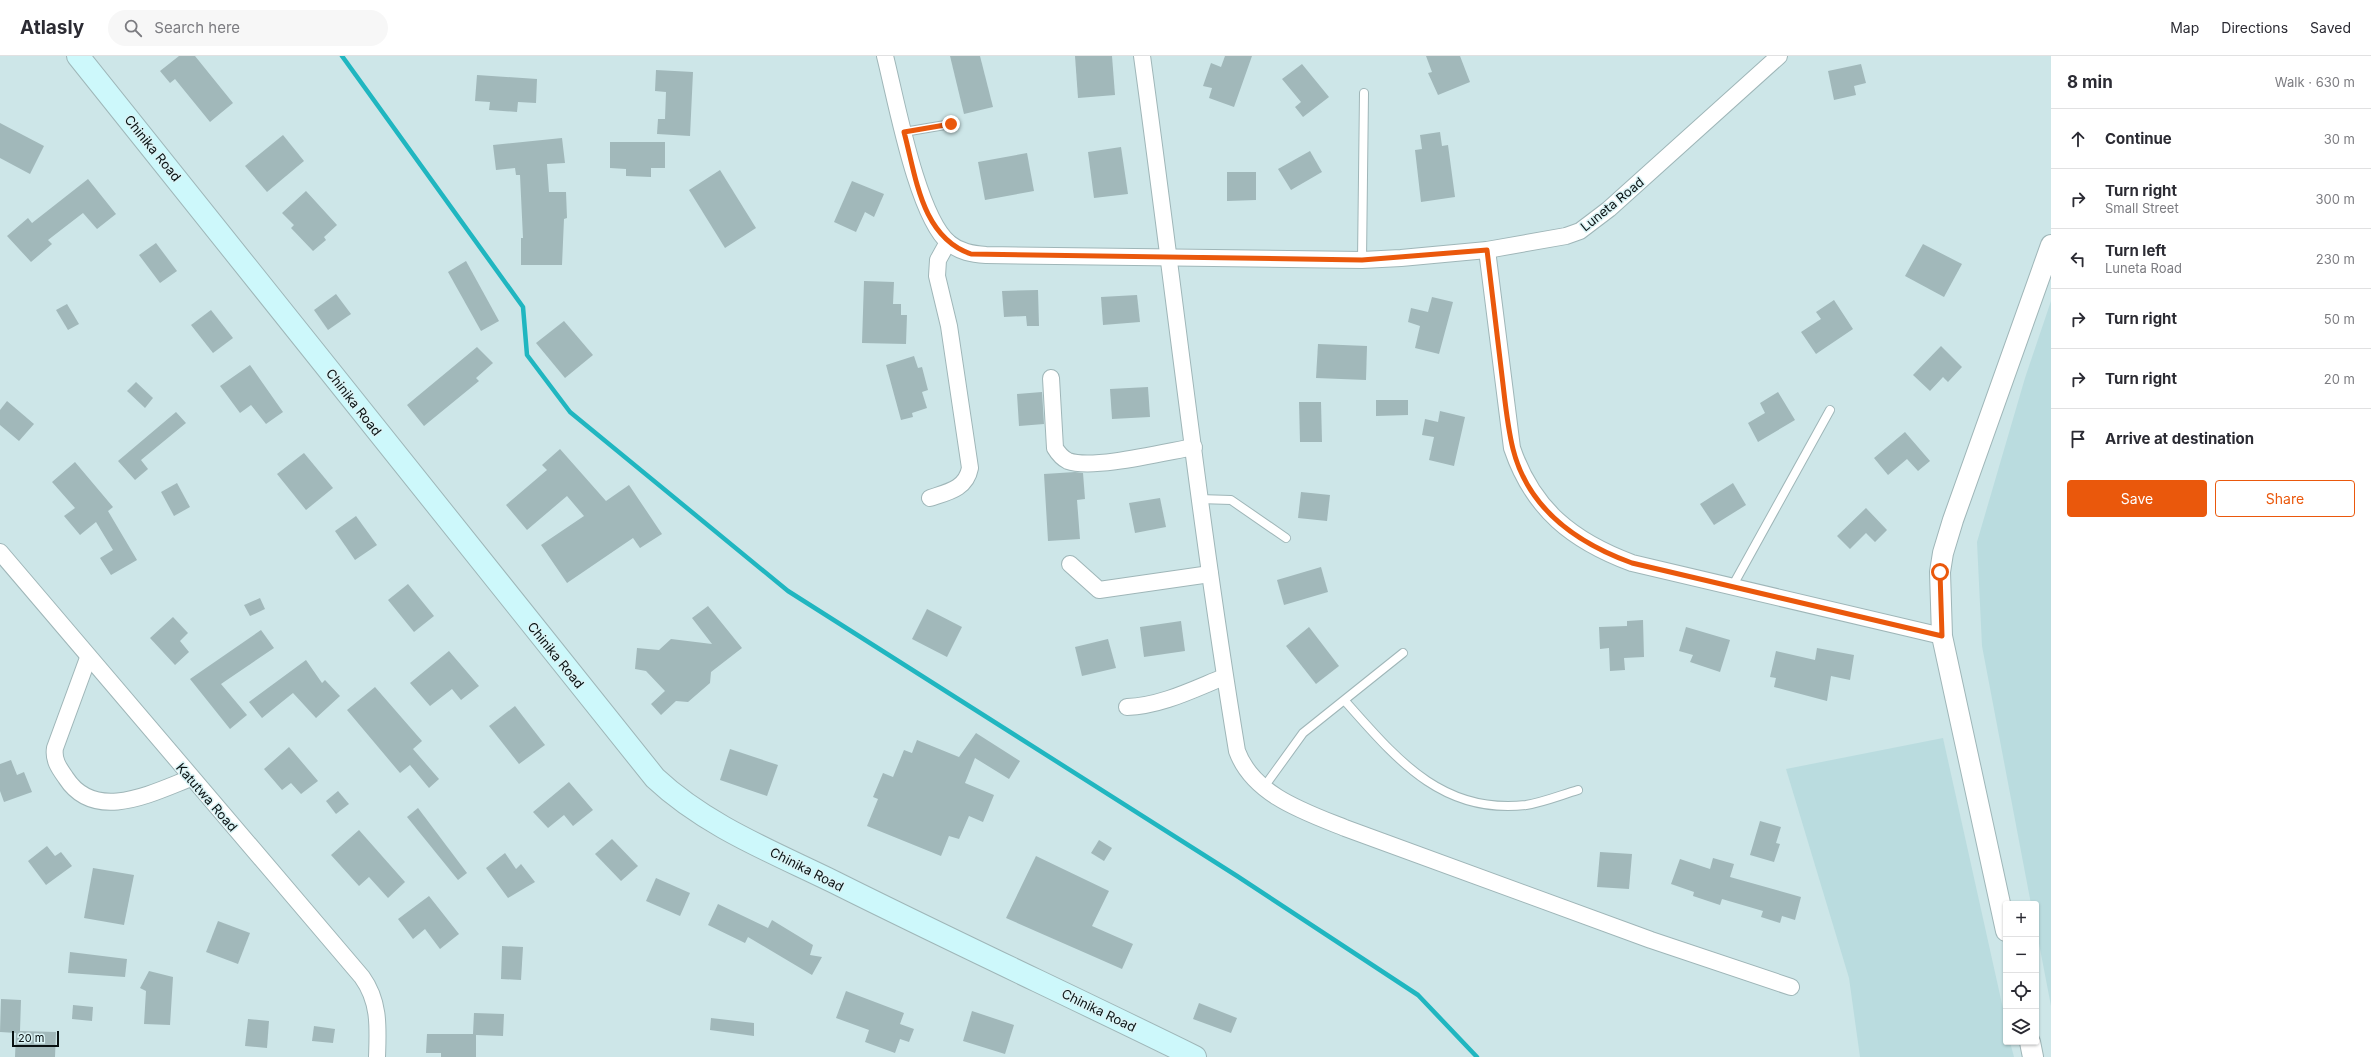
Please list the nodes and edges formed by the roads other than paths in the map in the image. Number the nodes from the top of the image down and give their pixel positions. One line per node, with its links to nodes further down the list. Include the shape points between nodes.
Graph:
1 (78, 56): 36 (main road, Chinika Road, via 650,772 676,797 696,812 728,829)
2 (885, 56): 7 (street)
3 (1142, 56): 11 (street)
4 (1779, 56): 10 (street, Luneta Road, via 1609,209 1580,231 1566,236)
5 (1364, 93): 12 (lane)
6 (951, 124): 7 (lane)
7 (904, 132): 8 (street, via 928,215)
8 (948, 242): 11 (street, Luneta Road, via 959,250 986,255); 16 (street, via 938,260 937,276 949,326 970,468 969,477 959,488)
9 (2051, 245): 23 (street, via 1943,553 1939,593)
10 (1487, 250): 12 (street, Luneta Road); 22 (street, via 1512,448 1520,473 1533,494 1568,530 1591,546 1632,563)
11 (1170, 257): 12 (street, Luneta Road); 15 (street)
12 (1362, 260)
13 (1051, 378): 15 (street, via 1055,448 1066,460 1076,463 1100,462)
14 (1830, 410): 22 (lane)
15 (1194, 447): 17 (street)
16 (930, 498)
17 (1199, 499): 18 (lane, via 1231,500); 21 (street)
18 (1286, 538)
19 (0, 552): 25 (street, Katutwa Road)
20 (1070, 564): 21 (street, via 1099,590)
21 (1210, 574): 26 (street)
22 (1732, 587): 23 (street)
23 (1942, 636): 32 (street)
24 (1403, 653): 27 (lane)
25 (88, 658): 29 (street, Katutwa Road); 29 (street, via 55,748 56,762 68,782 84,797 102,803 133,798)
26 (1224, 677): 28 (street, via 1176,696 1139,707); 30 (street, via 1237,751 1242,765)
27 (1345, 700): 30 (lane, via 1297,740); 31 (lane, via 1393,755 1408,768 1433,785 1456,796 1472,802 1505,806 1540,802)
28 (1127, 707)
29 (190, 778): 35 (street, Katutwa Road, via 370,988 378,1017)
30 (1264, 787): 33 (street, via 1307,813 1345,828 1651,940)
31 (1578, 790)
32 (2003, 917)
33 (1791, 987)
34 (2031, 1045): 37 (street)
35 (377, 1057)
36 (1195, 1057)
37 (2033, 1057)

